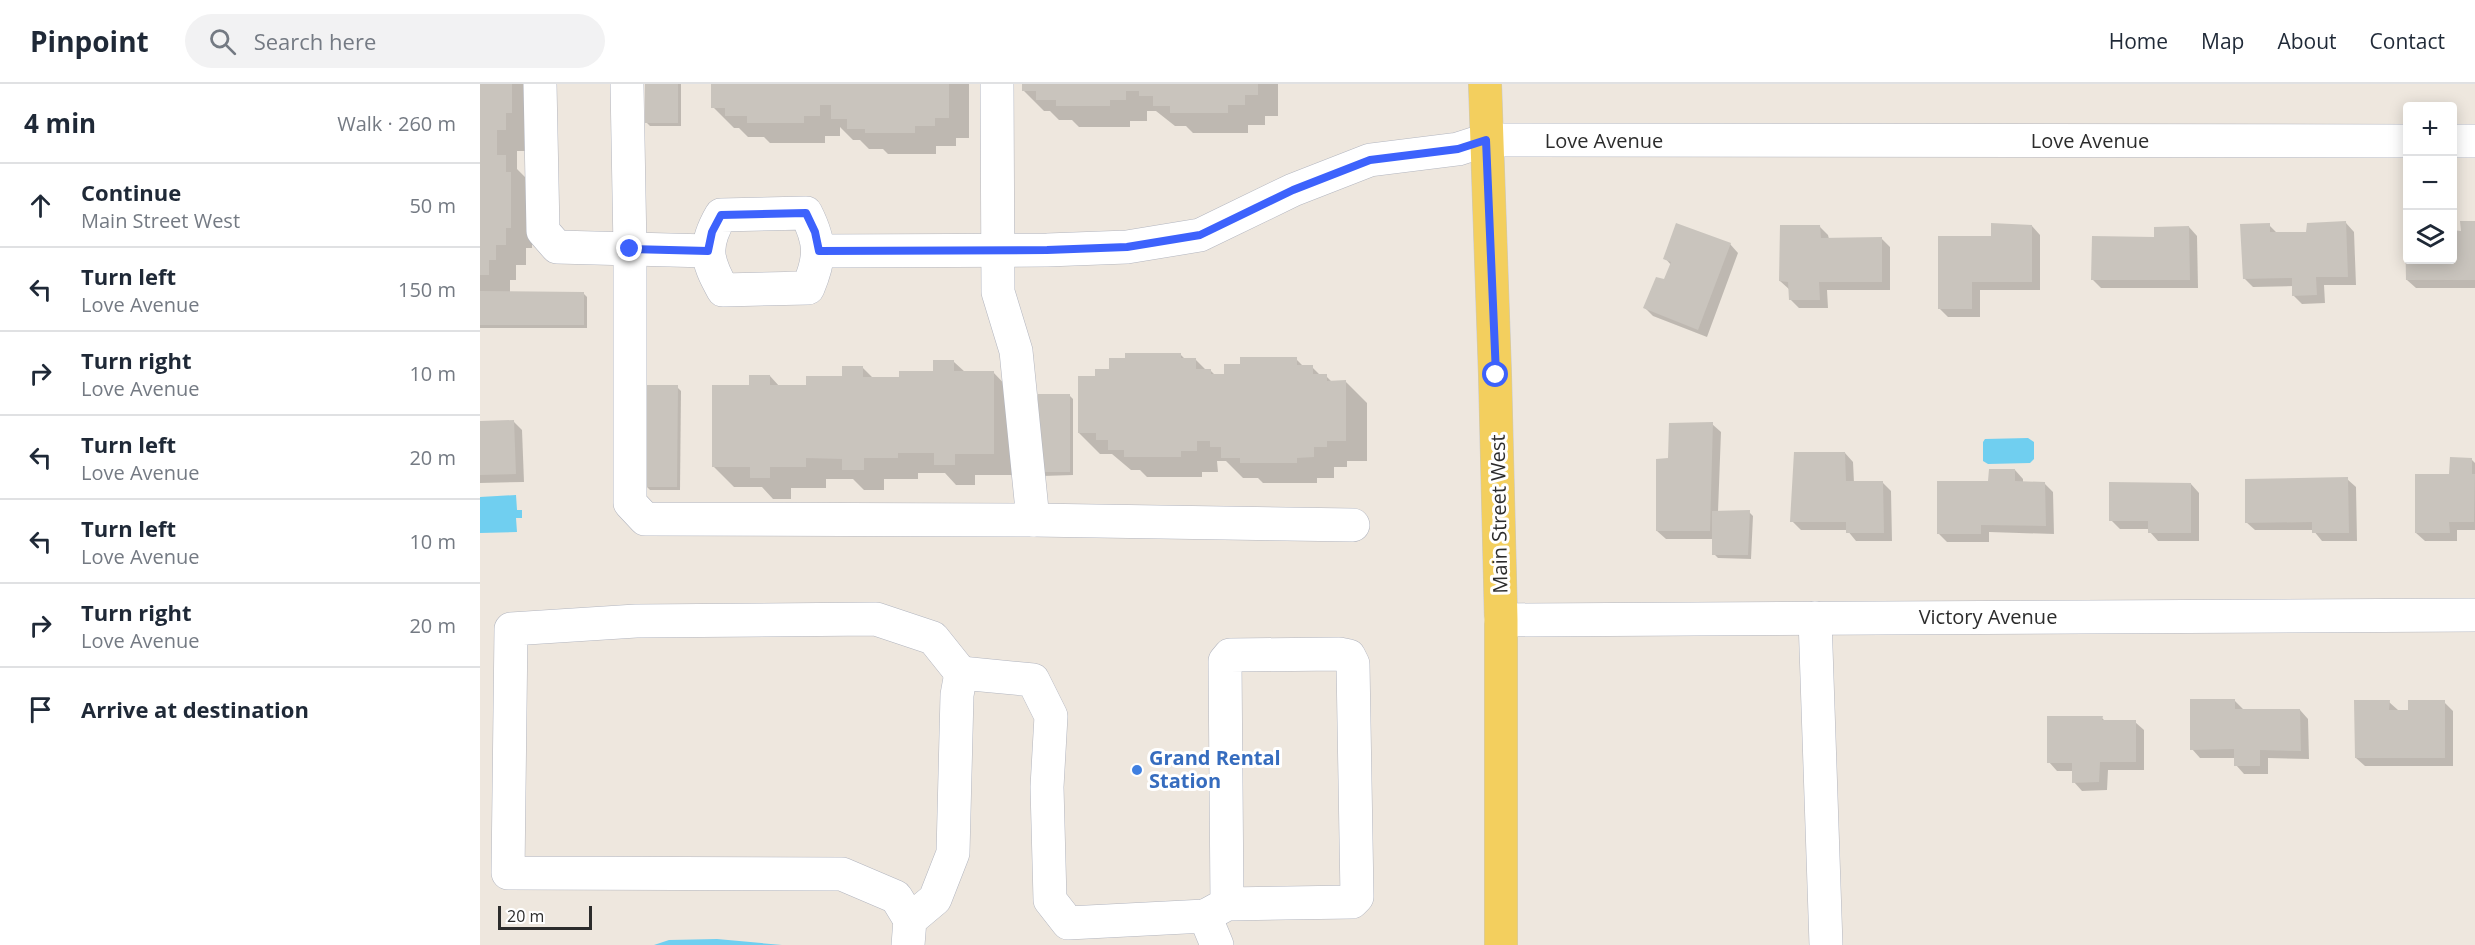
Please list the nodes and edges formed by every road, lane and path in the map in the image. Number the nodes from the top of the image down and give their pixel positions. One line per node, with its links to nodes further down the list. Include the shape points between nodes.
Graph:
1 (540, 84): 9 (street, via 543,231 557,247)
2 (627, 84): 9 (street)
3 (997, 84): 10 (street)
4 (1485, 84): 5 (main road, Main Street West)
5 (1486, 140): 6 (street, Love Avenue); 10 (street, Love Avenue, via 1458,149 1370,160 1293,190 1200,235 1127,247); 17 (main road, Main Street West)
6 (2403, 141)
7 (2457, 141): 8 (street)
8 (2475, 141)
9 (630, 249): 11 (street); 13 (street, via 630,503 645,519)
10 (998, 250): 12 (street, Love Avenue); 13 (street, via 998,292 1016,351)
11 (708, 251): 12 (street, via 721,215 806,213); 12 (street, via 711,268 723,290 808,288)
12 (819, 251)
13 (1033, 520): 14 (street)
14 (1353, 525)
15 (2475, 615): 16 (street, Victory Avenue)
16 (1815, 618): 17 (street, Victory Avenue); 22 (street)
17 (1501, 620): 21 (main road, Main Street West)
18 (961, 673): 19 (street, via 1033,680 1051,716 1047,787 1050,900 1068,923); 20 (street, via 957,695 953,853 935,899); 20 (street, via 933,638 876,619 636,621 512,629 508,873 842,874 896,897)
19 (1216, 922): 19 (street, via 1352,902 1357,897 1353,664 1349,656 1230,656 1225,661)
20 (909, 932)
21 (1501, 945)
22 (1826, 945)

